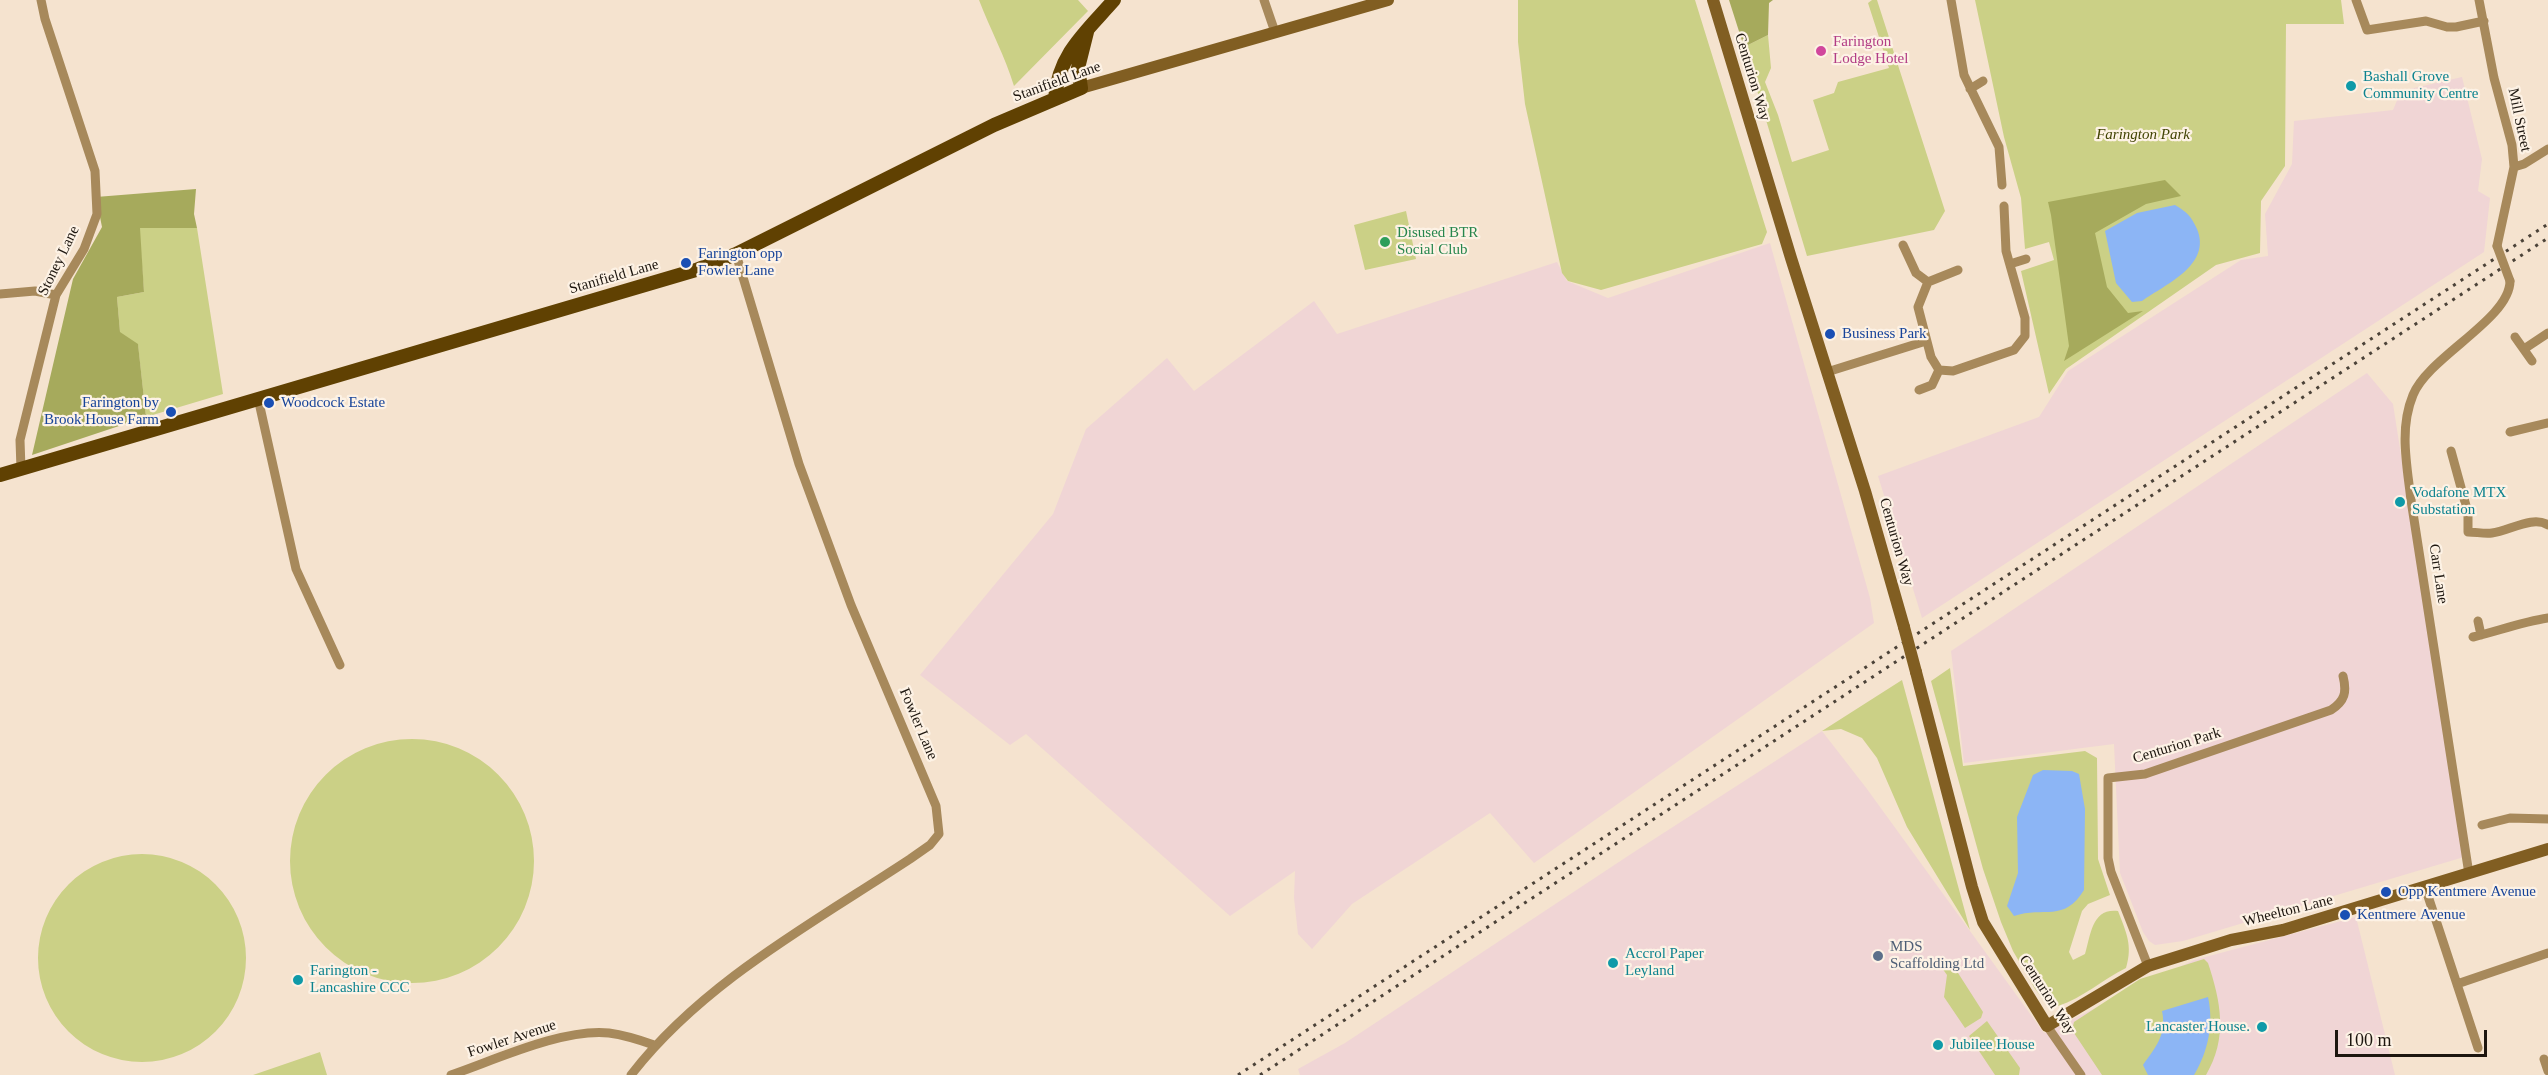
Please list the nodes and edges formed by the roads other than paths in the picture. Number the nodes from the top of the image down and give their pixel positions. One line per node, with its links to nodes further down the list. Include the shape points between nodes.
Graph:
1 (41, 0): 28 (street, Stoney Lane, via 95,171 97,214 84,249)
2 (1114, 0): 10 (main road)
3 (1264, 0): 11 (street)
4 (1388, 0): 11 (street, Stanifield Lane)
5 (1713, 0): 35 (street, Centurion Way)
6 (1951, 0): 14 (street, via 1959,53)
7 (2356, 0): 9 (street, via 2367,30 2426,21 2456,27)
8 (2479, 0): 9 (street, Mill Street)
9 (2484, 21): 17 (street, Mill Street)
10 (1087, 32): 13 (main road, via 1078,68); 15 (main road, via 1063,62)
11 (1275, 32): 13 (street, Stanifield Lane)
12 (1983, 81): 14 (street)
13 (1081, 88): 15 (main road, Stanifield Lane)
14 (1970, 89): 18 (street, via 1999,147)
15 (1055, 98): 22 (main road, Stanifield Lane)
16 (2548, 148): 17 (street)
17 (2514, 166): 21 (street, Mill Street)
18 (2002, 184)
19 (2004, 207): 24 (street)
20 (1903, 245): 26 (street, via 1916,273)
21 (2497, 246): 51 (street, Carr Lane, bridge, via 2510,290 2500,307 2442,359 2413,393 2404,441)
22 (736, 254): 37 (main road, Stanifield Lane, via 696,270); 57 (street, Fowler Lane, via 799,464 851,604 936,806 939,834 910,859 729,980)
23 (2026, 259): 24 (street)
24 (2010, 264): 34 (street, via 2025,318 2021,344 1953,371)
25 (1958, 270): 26 (street)
26 (1928, 282): 31 (street, via 1918,307)
27 (0, 294): 28 (street, via 35,291)
28 (56, 296): 41 (street, Stoney Lane, via 20,440)
29 (2548, 333): 32 (street)
30 (2515, 337): 32 (street)
31 (1926, 341): 34 (street); 35 (street)
32 (2524, 349): 33 (street)
33 (2532, 361)
34 (1939, 370): 36 (street, via 1932,385)
35 (1827, 372): 56 (street, Centurion Way, bridge, via 1869,502 1983,921)
36 (1919, 390)
37 (258, 398): 41 (main road, Stanifield Lane); 46 (street, via 296,569)
38 (2548, 423): 39 (street)
39 (2510, 432)
40 (2451, 452): 43 (street, via 2468,513 2468,532 2489,534 2541,521)
41 (21, 469): 42 (main road, Stanifield Lane)
42 (0, 475)
43 (2548, 525)
44 (2548, 618): 45 (street, via 2477,636)
45 (2478, 621)
46 (340, 665)
47 (2343, 676): 54 (street, Centurion Park, via 2342,703 2331,710 2145,774 2108,778 2110,865)
48 (2548, 819): 49 (street, via 2510,818)
49 (2482, 825)
50 (2548, 849): 51 (street, Wheelton Lane)
51 (2469, 874): 52 (street, Wheelton Lane)
52 (2425, 887): 54 (street, Wheelton Lane); 55 (street)
53 (2548, 953): 55 (street)
54 (2148, 966): 56 (street, Wheelton Lane)
55 (2457, 984): 58 (street)
56 (2047, 1026): 63 (street, Centurion Way)
57 (654, 1045): 61 (street, Fowler Avenue, via 608,1033 576,1035); 62 (street, Fowler Lane)
58 (2478, 1048)
59 (2544, 1059): 60 (street)
60 (2548, 1071)
61 (451, 1075)
62 (631, 1075)
63 (2081, 1075)

